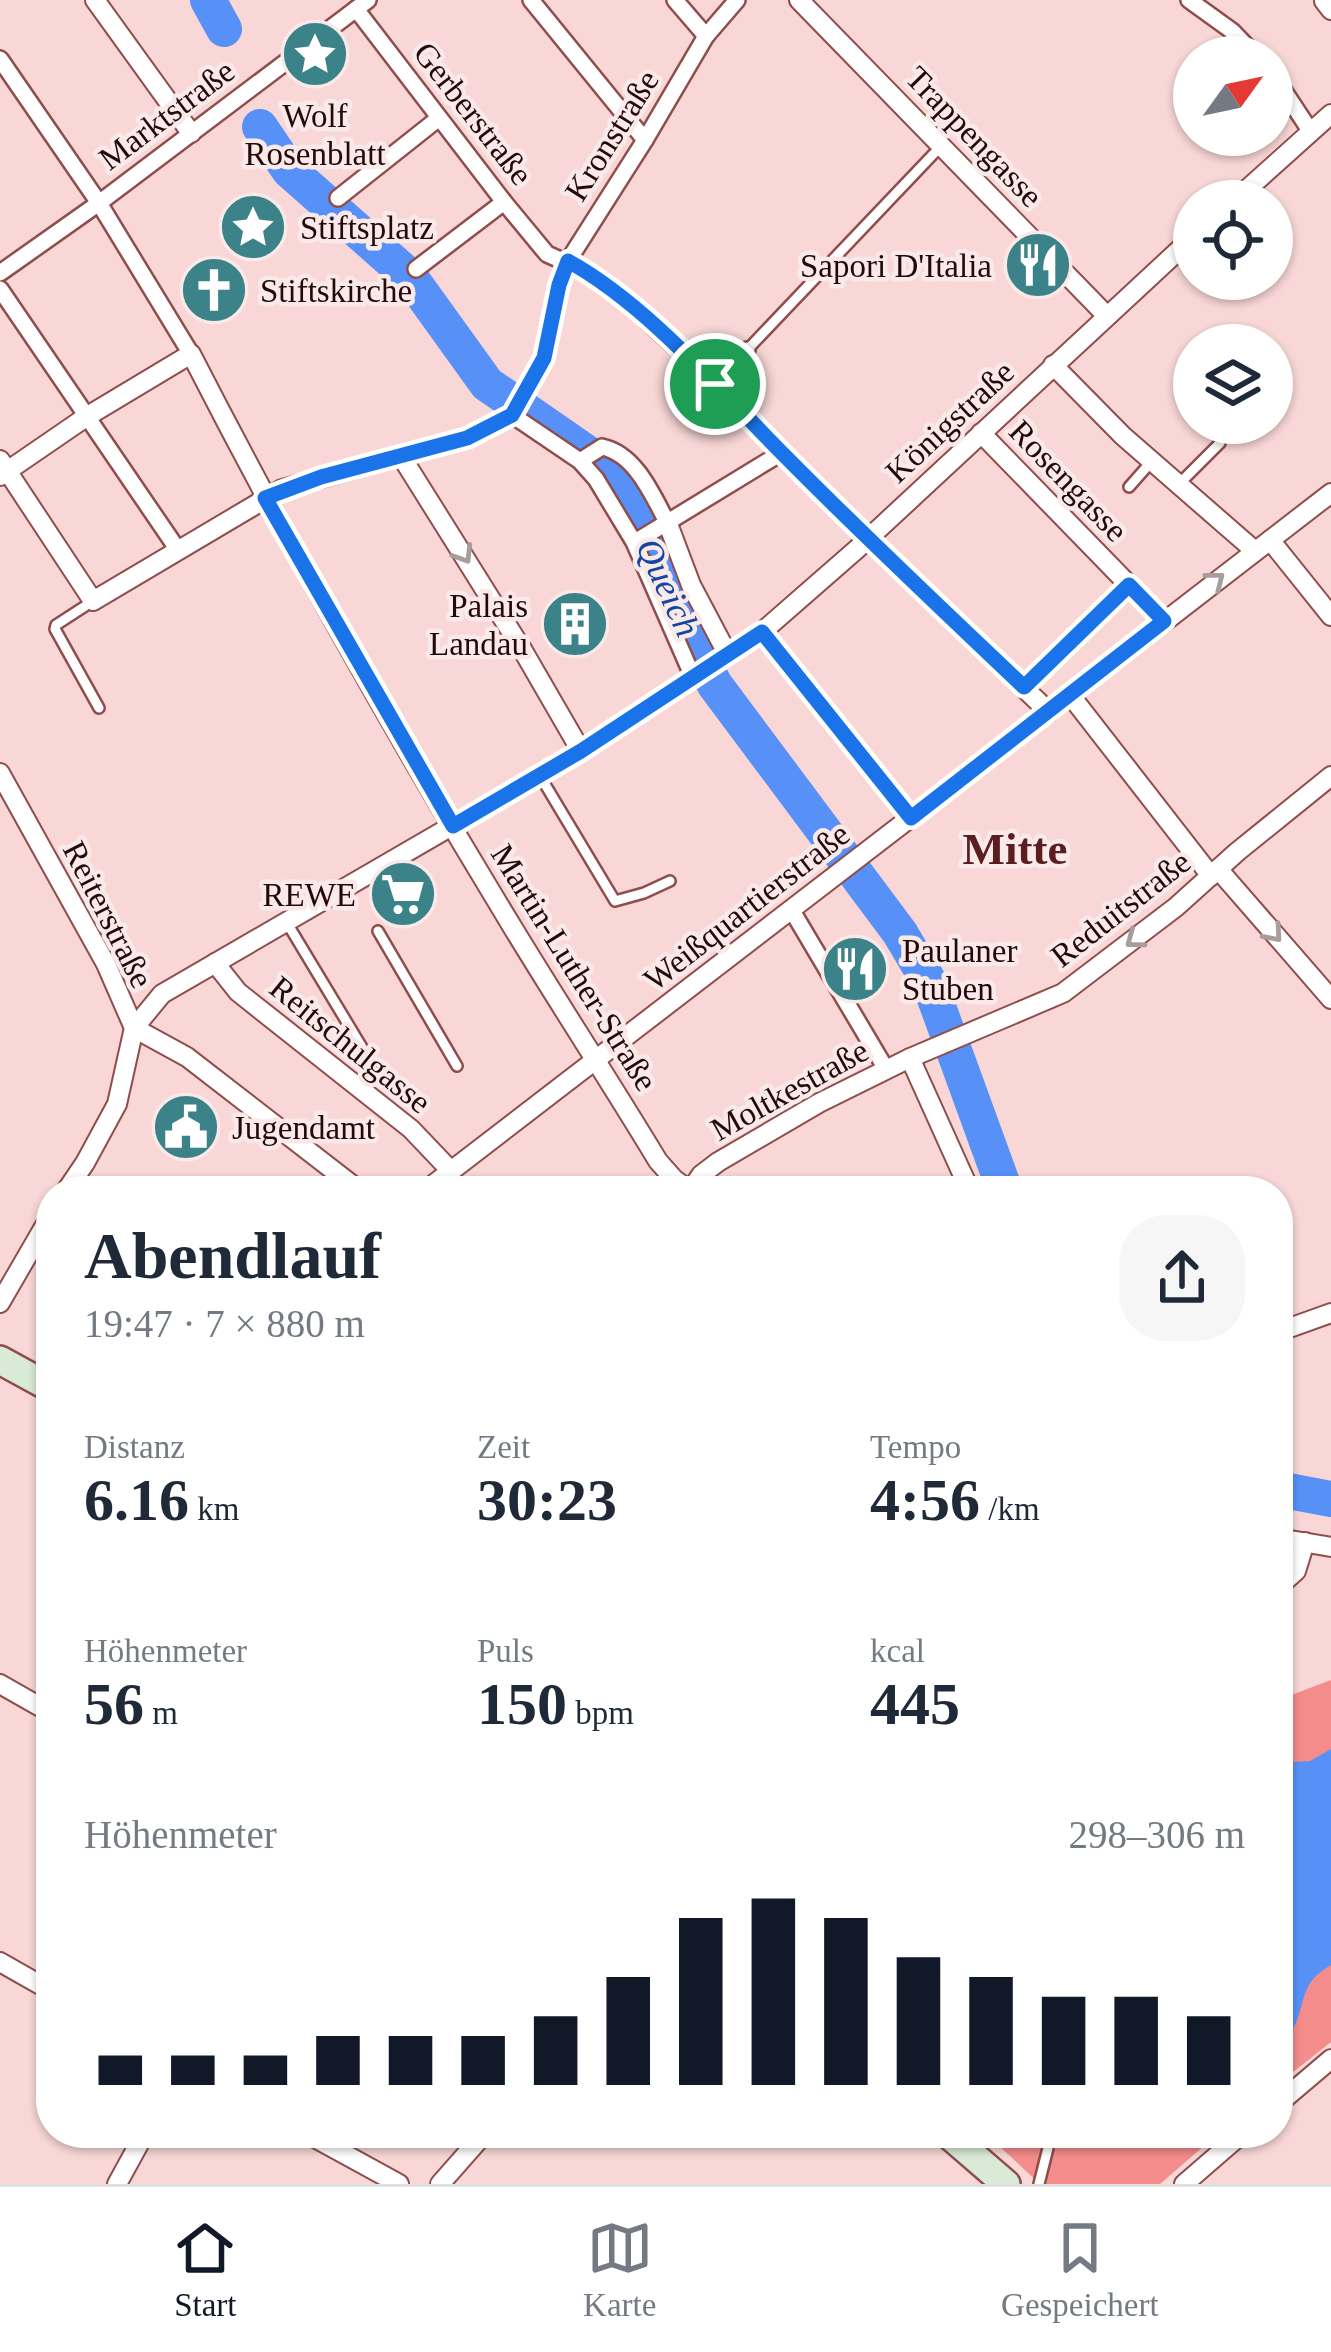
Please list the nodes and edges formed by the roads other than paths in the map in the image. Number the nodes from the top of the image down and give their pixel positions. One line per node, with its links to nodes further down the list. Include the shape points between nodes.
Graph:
1 (95, 0): 16 (street)
2 (531, 0): 17 (street)
3 (675, 0): 10 (street)
4 (737, 0): 10 (street, Kronstraße)
5 (799, 0): 18 (street, Trappengasse)
6 (1189, 0): 11 (street)
7 (1324, 1): 9 (street)
8 (362, 4): 14 (street, Gerberstraße); 16 (street, Marktstraße)
9 (1331, 10)
10 (706, 36): 17 (street, Kronstraße)
11 (1237, 36)
12 (0, 59): 22 (street, Martin-Luther-Straße)
13 (1293, 95): 15 (street)
14 (440, 118): 20 (street); 21 (street, Gerberstraße)
15 (1323, 127): 19 (street)
16 (191, 133): 22 (street, Marktstraße)
17 (645, 140): 24 (street, Kronstraße)
18 (942, 144): 28 (street, Trappengasse); 29 (lane)
19 (1259, 180)
20 (338, 198)
21 (504, 202): 24 (street, Gerberstraße, via 548,254); 25 (street)
22 (99, 203): 26 (street, Marktstraße); 30 (street, Martin-Luther-Straße)
23 (1173, 255): 28 (street, Königstraße)
24 (568, 261): 32 (street, Gerberstraße, via 615,291); 33 (street, Kronstraße, via 544,358)
25 (416, 268)
26 (0, 273)
27 (0, 290): 34 (street)
28 (1106, 315): 31 (street, Königstraße)
29 (747, 350): 32 (street)
30 (191, 354): 34 (street); 45 (street, Martin-Luther-Straße)
31 (1053, 365): 35 (street, Königstraße); 40 (street)
32 (715, 384): 37 (street, Gerberstraße)
33 (517, 408): 38 (street, via 467,438); 39 (street)
34 (86, 417): 41 (street); 49 (street)
35 (981, 433): 47 (street, Königstraße); 50 (street, Rosengasse)
36 (1219, 444): 42 (lane)
37 (781, 453): 46 (street); 47 (street, Gerberstraße)
38 (400, 456): 45 (street); 61 (street, one-way to 61)
39 (583, 459): 46 (street, via 602,447 616,450 644,479); 56 (street, via 634,542)
40 (1152, 461): 42 (street); 43 (lane)
41 (2, 469): 51 (street)
42 (1179, 484): 48 (street)
43 (1129, 487)
44 (1331, 493): 48 (street, Weißquartierstraße)
45 (265, 498): 49 (street); 66 (street, Martin-Luther-Straße)
46 (653, 532): 55 (street, via 691,585)
47 (868, 539): 54 (street, Königstraße); 57 (street)
48 (1263, 546): 52 (street); 53 (street, Weißquartierstraße, one-way to 48)
49 (178, 550): 51 (street)
50 (1129, 585): 53 (street, Rosengasse); 57 (street)
51 (93, 601): 59 (lane, via 55,629)
52 (1331, 616)
53 (1164, 621): 58 (street, Weißquartierstraße)
54 (762, 632): 55 (street, Königstraße); 65 (street)
55 (724, 657): 56 (street, Königstraße)
56 (693, 677): 61 (street, Königstraße)
57 (1024, 687): 60 (street)
58 (1071, 695): 60 (street, Weißquartierstraße); 67 (street)
59 (99, 708)
60 (1049, 712): 65 (street, Weißquartierstraße)
61 (581, 751): 63 (street, Königstraße)
62 (0, 773): 74 (street, Reiterstraße)
63 (540, 776): 66 (street, Königstraße); 68 (lane, via 615,901)
64 (1331, 776): 67 (street, Reduitstraße)
65 (911, 818): 69 (street, Weißquartierstraße)
66 (453, 826): 70 (street, Königstraße, via 355,892); 76 (street, Martin-Luther-Straße)
67 (1214, 873): 73 (street, one-way to 73); 75 (street, Reduitstraße, one-way to 75, via 1063,993)
68 (670, 881)
69 (791, 909): 76 (street, Weißquartierstraße); 78 (street)
70 (287, 923): 72 (street, Königstraße); 79 (lane, via 372,1064)
71 (378, 932): 77 (lane)
72 (215, 963): 74 (street, Königstraße, via 162,994); 79 (street, Reitschulgasse, via 238,992)
73 (1331, 999)
74 (134, 1028): 81 (street, via 117,1104); 82 (street, Reiterstraße, via 187,1057)
75 (917, 1054): 78 (street, Moltkestraße); 86 (street)
76 (595, 1058): 80 (street, Weißquartierstraße); 84 (street, Martin-Luther-Straße)
77 (457, 1066)
78 (886, 1069): 85 (street, Moltkestraße)
79 (362, 1090): 80 (street, Reitschulgasse)
80 (451, 1171): 83 (street, Weißquartierstraße)
81 (76, 1176)
82 (341, 1176)
83 (444, 1176)
84 (669, 1176)
85 (699, 1176)
86 (964, 1176)
87 (36, 1241): 88 (street)
88 (0, 1303)
89 (1331, 1313): 90 (street)
90 (1293, 1327)
91 (0, 1360): 92 (main road)
92 (36, 1380)
93 (1293, 1540): 94 (street)
94 (1305, 1542): 95 (street); 96 (street)
95 (1331, 1547)
96 (1293, 1574)
97 (0, 1684): 98 (street)
98 (36, 1704)
99 (0, 1962): 100 (street)
100 (36, 1982)
101 (1328, 2068): 102 (street)
102 (1293, 2093)
103 (137, 2148): 109 (street)
104 (333, 2148): 110 (street)
105 (472, 2148): 111 (street)
106 (964, 2148): 112 (main road)
107 (1048, 2148): 113 (lane)
108 (1226, 2148): 114 (street)
109 (117, 2184)
110 (399, 2184)
111 (440, 2184)
112 (1006, 2184)
113 (1039, 2184)
114 (1184, 2184)

